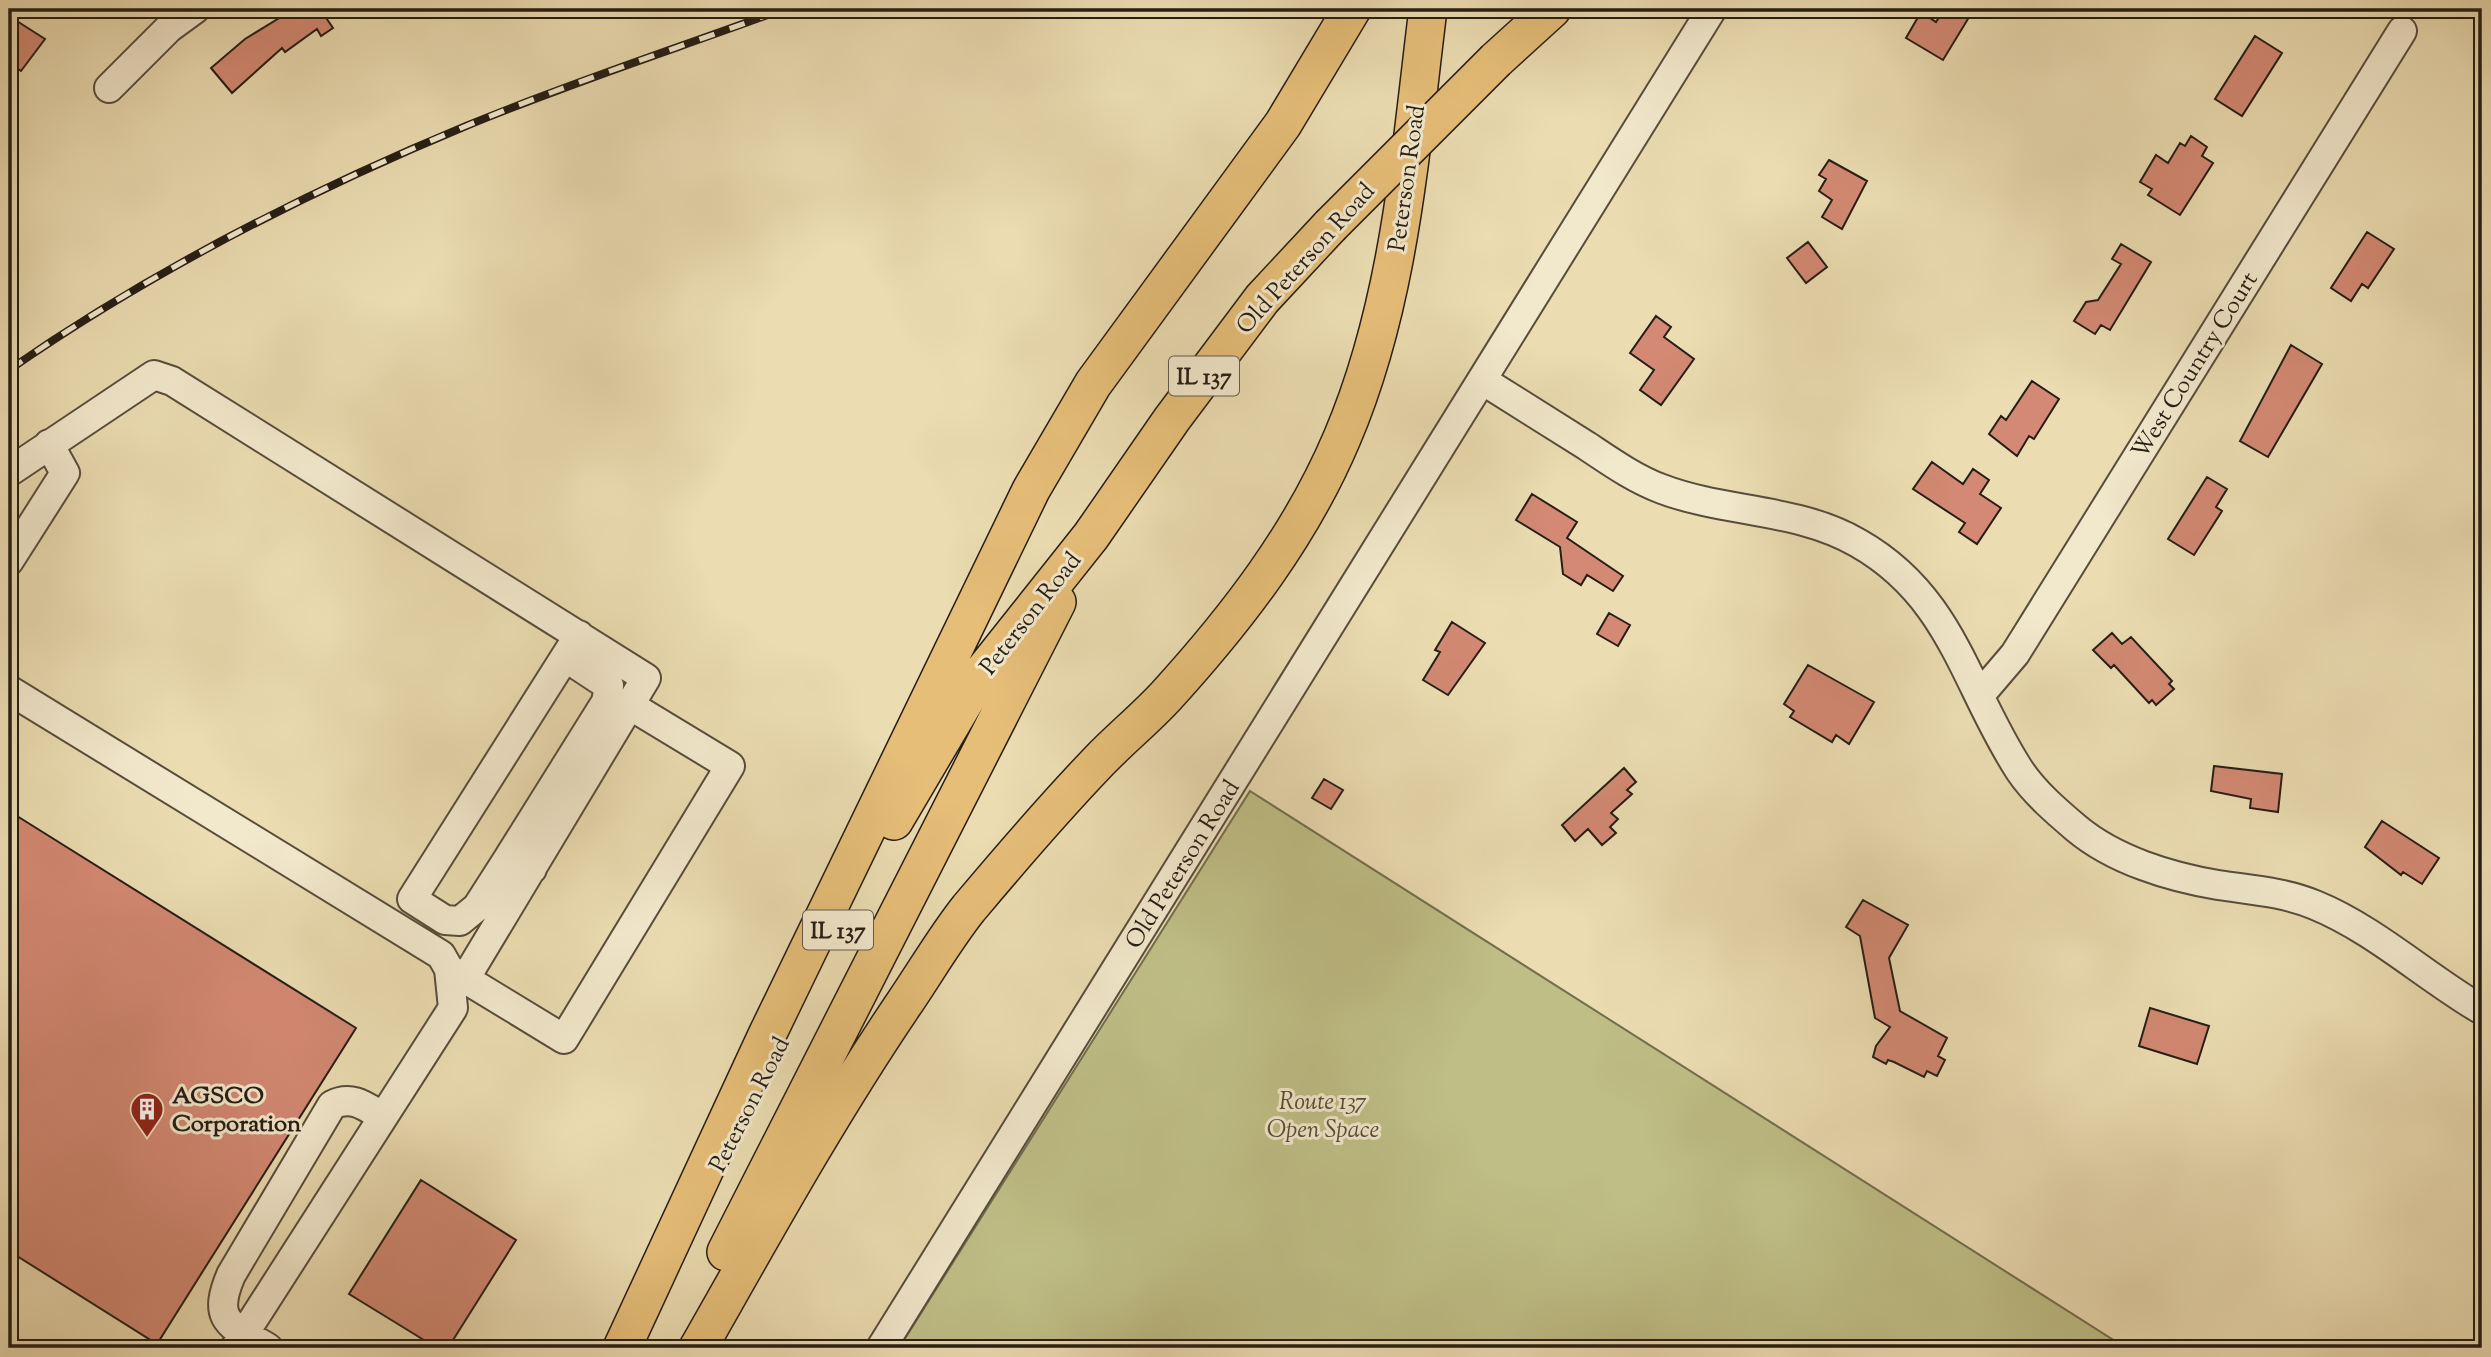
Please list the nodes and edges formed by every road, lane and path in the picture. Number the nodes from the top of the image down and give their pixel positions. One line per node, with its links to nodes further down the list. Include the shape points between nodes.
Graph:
1 (195, 9): 7 (street)
2 (1352, 9): 22 (main road, Peterson Road, via 1283,124 1093,384 1031,490 767,1035)
3 (1429, 9): 24 (main road, Peterson Road, via 1391,281 1369,368 1342,439 1309,506 1264,580 1226,627 965,913 843,1094)
4 (1552, 9): 11 (main road, Old Peterson Road / IL 137, bridge, via 1496,60 1262,299)
5 (1712, 9): 8 (street)
6 (2402, 31): 15 (street, West Country Court, via 2015,654)
7 (108, 88)
8 (1482, 380): 15 (street, via 1661,489 1807,522 1856,541 1895,567 1924,597); 25 (street, Old Peterson Road)
9 (49, 444): 10 (street); 12 (street, via 65,473); 13 (street, via 154,374 172,381)
10 (9, 472)
11 (1091, 536): 22 (main road, Peterson Road / IL 137, via 979,677 904,802); 23 (main road, Peterson Road / IL 137)
12 (9, 561)
13 (572, 646): 16 (street, via 646,678); 17 (street, via 609,686 606,702); 17 (street, via 412,899 446,920 460,921)
14 (9, 690): 18 (street, via 441,955)
15 (1980, 695): 19 (street, via 2021,772 2045,801 2113,853 2214,884 2315,904)
16 (631, 706): 17 (street); 18 (street, via 730,766 564,1039)
17 (520, 863): 18 (street)
18 (457, 974): 20 (street, via 453,1008)
19 (2479, 1001)
20 (383, 1117): 21 (street); 21 (street, via 360,1102 344,1099 332,1105 223,1294 221,1309 226,1322)
21 (249, 1343)
22 (623, 1348)
23 (677, 1348)
24 (698, 1348)
25 (881, 1348)

